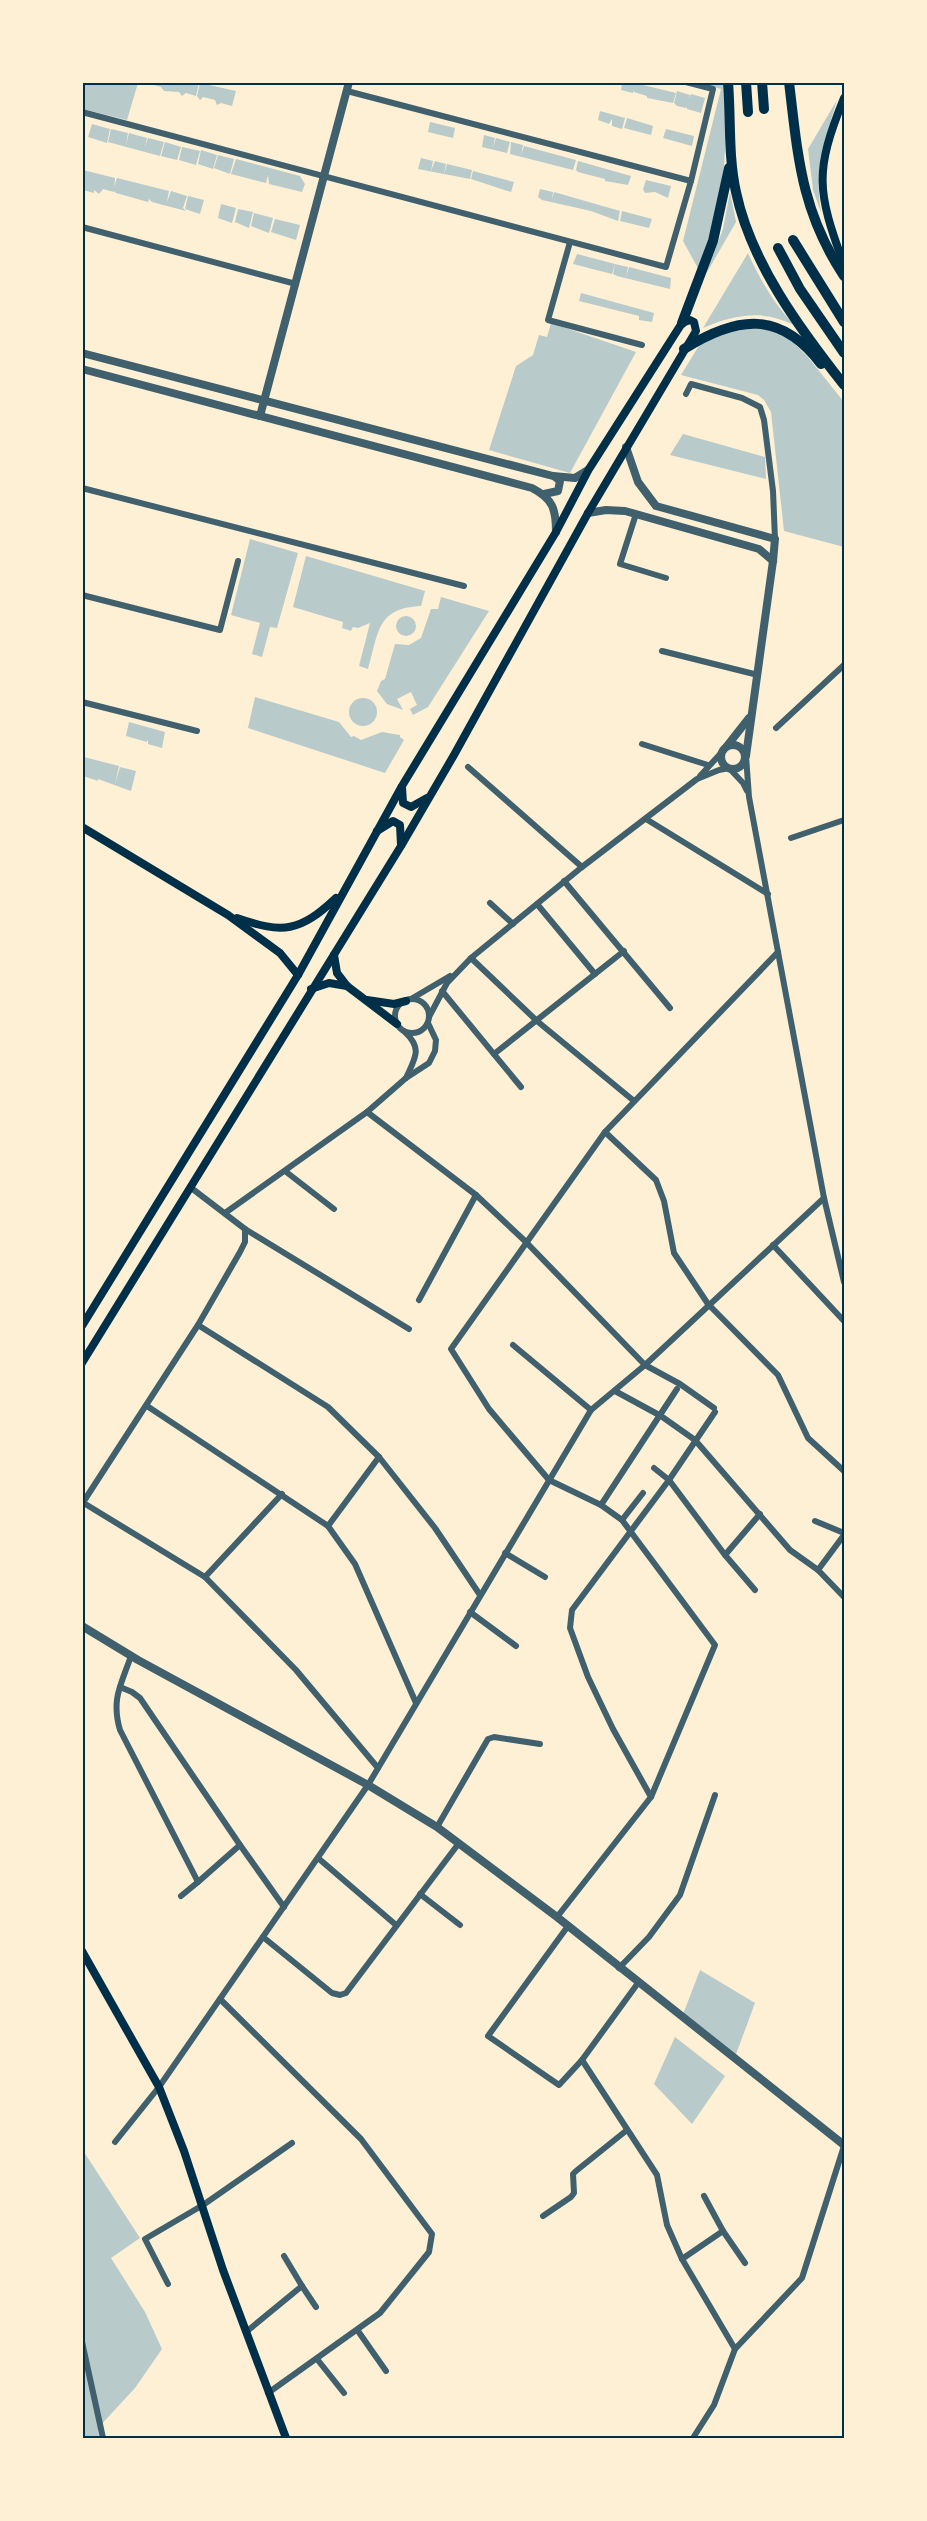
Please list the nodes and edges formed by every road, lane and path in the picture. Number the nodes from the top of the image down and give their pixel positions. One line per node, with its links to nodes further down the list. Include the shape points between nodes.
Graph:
1 (728, 82): 11 (highway)
2 (746, 82): 10 (highway)
3 (762, 82): 8 (highway)
4 (789, 82): 19 (highway, via 805,193 824,242)
5 (689, 83): 13 (street, via 713,89)
6 (348, 87): 12 (street); 13 (street)
7 (844, 98): 18 (main road, via 825,151 822,192)
8 (764, 109)
9 (82, 112): 12 (street)
10 (748, 112)
11 (731, 159): 22 (highway, via 713,241); 30 (highway, via 736,193 758,260)
12 (325, 176): 16 (street); 20 (street)
13 (691, 181): 16 (street, via 666,267)
14 (82, 227): 20 (street)
15 (794, 240): 21 (highway)
16 (570, 242): 23 (street, via 549,320)
17 (778, 248): 26 (highway, via 800,289)
18 (844, 265)
19 (844, 276)
20 (296, 284): 32 (street)
21 (844, 322)
22 (682, 323): 24 (main road, via 694,322 696,331); 37 (main road)
23 (642, 345)
24 (684, 349): 30 (highway, via 726,327 761,323 789,332 829,375); 35 (main road)
25 (82, 352): 27 (street)
26 (844, 353)
27 (98, 357): 29 (street); 32 (street)
28 (82, 369): 29 (street)
29 (94, 372): 33 (street)
30 (843, 383)
31 (686, 394): 44 (street, via 691,384 760,406 773,491)
32 (264, 401): 33 (street); 34 (street)
33 (260, 416): 36 (street)
34 (427, 443): 36 (street); 38 (street)
35 (626, 447): 41 (main road); 44 (street, via 638,482 656,506)
36 (423, 459): 40 (street)
37 (589, 469): 38 (street, via 574,478); 43 (main road)
38 (553, 476): 40 (street, via 560,482 558,491)
39 (82, 488): 48 (street)
40 (544, 494): 43 (street, via 554,505)
41 (588, 513): 42 (street, via 606,510); 65 (main road)
42 (636, 514): 46 (street, via 759,549); 47 (street, via 620,564)
43 (556, 532): 64 (main road)
44 (774, 539): 46 (street)
45 (238, 561): 49 (street, via 220,630)
46 (773, 561): 52 (street)
47 (666, 578)
48 (464, 586)
49 (82, 595)
50 (662, 651): 52 (street)
51 (844, 665): 55 (street)
52 (758, 675): 54 (street)
53 (82, 702): 56 (street)
54 (750, 717): 58 (street); 59 (street)
55 (776, 728)
56 (197, 731)
57 (642, 744): 60 (street)
58 (725, 749): 59 (street, via 739,746); 60 (street); 62 (street, via 723,763)
59 (746, 756): 62 (street, via 741,766); 66 (street)
60 (708, 765): 63 (street)
61 (468, 767): 73 (street)
62 (729, 768): 63 (street); 66 (street, via 743,783)
63 (697, 778): 67 (street)
64 (402, 786): 65 (main road, via 403,803 411,807); 70 (main road)
65 (428, 797): 72 (main road)
66 (749, 797): 76 (street)
67 (646, 819): 73 (street); 76 (street)
68 (844, 820): 71 (street)
69 (82, 827): 79 (main road)
70 (376, 831): 72 (main road, via 393,821 400,825); 75 (main road)
71 (791, 838)
72 (401, 846): 83 (main road)
73 (582, 867): 74 (street)
74 (564, 881): 78 (street); 81 (street)
75 (344, 892): 79 (main road, via 303,924 284,928 265,928); 87 (main road)
76 (768, 894): 82 (street)
77 (490, 903): 80 (street)
78 (537, 904): 80 (street); 86 (street)
79 (228, 915): 87 (main road, via 280,953)
80 (513, 924): 84 (street)
81 (624, 951): 86 (street); 93 (street)
82 (778, 952): 101 (street); 107 (street)
83 (334, 955): 88 (main road, via 337,973); 89 (main road)
84 (471, 958): 85 (street); 95 (street)
85 (453, 974): 90 (street); 92 (street)
86 (595, 974): 95 (street)
87 (298, 975): 118 (main road)
88 (347, 986): 89 (main road, via 329,984); 91 (main road)
89 (311, 989): 105 (main road)
90 (442, 991): 94 (street); 98 (street)
91 (364, 999): 92 (main road, via 394,1004); 96 (main road)
92 (408, 1000): 94 (street, via 417,1000 426,1007); 96 (street, via 397,1008)
93 (670, 1008)
94 (428, 1020): 97 (street, via 421,1031); 99 (street, via 436,1040 435,1051 429,1064)
95 (537, 1021): 98 (street); 101 (street)
96 (397, 1024): 97 (street)
97 (405, 1032): 99 (street, via 416,1041 417,1050)
98 (494, 1054): 100 (street)
99 (406, 1078): 102 (street)
100 (521, 1088)
101 (634, 1101): 103 (street)
102 (367, 1112): 104 (street); 106 (street)
103 (605, 1132): 111 (street); 115 (street, via 656,1180 674,1253)
104 (285, 1171): 108 (street); 109 (street)
105 (190, 1187): 109 (street); 121 (main road)
106 (476, 1195): 111 (street); 114 (street)
107 (824, 1198): 112 (street); 113 (street)
108 (334, 1209)
109 (225, 1213): 110 (street)
110 (245, 1229): 117 (street, via 245,1242); 119 (street)
111 (525, 1241): 122 (street); 132 (street, via 451,1349 489,1409)
112 (773, 1245): 115 (street); 116 (street)
113 (844, 1282)
114 (419, 1300)
115 (708, 1304): 122 (street); 131 (street, via 778,1375 808,1438)
116 (844, 1321)
117 (198, 1324): 125 (street); 129 (street, via 328,1407)
118 (82, 1326)
119 (409, 1329)
120 (513, 1345): 126 (street)
121 (82, 1363)
122 (645, 1365): 124 (street); 128 (street, via 715,1410)
123 (677, 1389): 127 (street)
124 (615, 1391): 126 (street); 127 (street)
125 (147, 1406): 135 (street); 136 (street)
126 (591, 1410): 132 (street)
127 (661, 1416): 128 (street); 137 (street)
128 (695, 1440): 133 (street); 138 (street)
129 (379, 1457): 141 (street); 150 (street, via 435,1528)
130 (654, 1468): 133 (street)
131 (844, 1471)
132 (549, 1480): 137 (street); 144 (street)
133 (669, 1480): 142 (street); 145 (street)
134 (643, 1493): 139 (street)
135 (282, 1494): 141 (street); 147 (street)
136 (83, 1503): 147 (street)
137 (601, 1504): 139 (street)
138 (760, 1514): 145 (street); 146 (street, via 790,1550)
139 (622, 1520): 142 (street)
140 (815, 1521): 143 (street)
141 (328, 1526): 157 (street, via 355,1564)
142 (630, 1534): 162 (street, via 572,1610 570,1628 608,1719); 162 (street, via 715,1646)
143 (844, 1534): 146 (street)
144 (505, 1553): 148 (street); 150 (street)
145 (725, 1555): 149 (street)
146 (818, 1570): 151 (street)
147 (205, 1577): 159 (street, via 296,1670)
148 (545, 1577)
149 (755, 1590)
150 (480, 1595): 152 (street)
151 (844, 1597)
152 (470, 1612): 154 (street); 157 (street)
153 (82, 1626): 155 (street)
154 (516, 1646)
155 (131, 1656): 156 (street); 160 (street)
156 (120, 1687): 165 (street, via 140,1698); 167 (street, via 115,1712 120,1730)
157 (417, 1703): 159 (street)
158 (540, 1744): 163 (street, via 489,1739)
159 (378, 1768): 160 (street)
160 (368, 1785): 163 (street); 166 (street)
161 (715, 1795): 177 (street, via 680,1895 649,1937)
162 (651, 1797): 171 (street)
163 (437, 1827): 164 (street)
164 (459, 1843): 168 (street); 171 (street)
165 (240, 1845): 167 (street); 170 (street)
166 (318, 1858): 170 (street); 173 (street)
167 (198, 1882): 169 (street)
168 (420, 1894): 172 (street); 173 (street)
169 (181, 1896)
170 (284, 1907): 175 (street)
171 (557, 1917): 174 (street)
172 (459, 1924)
173 (396, 1925): 175 (street, via 346,1993 340,1995 332,1993)
174 (568, 1926): 177 (street); 180 (street, via 488,2036 559,2085)
175 (263, 1937): 179 (street)
176 (82, 1951): 181 (main road)
177 (619, 1968): 178 (street)
178 (638, 1983): 180 (street); 185 (street)
179 (220, 1999): 181 (street); 196 (street, via 361,2139 432,2234 429,2252 380,2313)
180 (582, 2060): 182 (street)
181 (159, 2087): 183 (street); 187 (main road)
182 (627, 2130): 188 (street, via 573,2174 574,2193); 191 (street, via 657,2175 667,2225)
183 (115, 2142)
184 (292, 2144): 187 (street)
185 (844, 2145): 199 (street, via 802,2278)
186 (704, 2196): 189 (street)
187 (203, 2205): 193 (street, via 145,2239); 197 (main road)
188 (543, 2216)
189 (723, 2231): 191 (street); 192 (street)
190 (284, 2256): 194 (street)
191 (682, 2259): 199 (street)
192 (746, 2263)
193 (168, 2284)
194 (302, 2286): 195 (street); 197 (street)
195 (316, 2307)
196 (358, 2331): 200 (street); 201 (street)
197 (246, 2332): 202 (main road)
198 (82, 2342): 204 (street)
199 (735, 2349): 206 (street, via 714,2405)
200 (317, 2359): 202 (street); 203 (street)
201 (387, 2371)
202 (268, 2393): 205 (main road)
203 (344, 2393)
204 (103, 2439)
205 (286, 2439)
206 (693, 2439)

